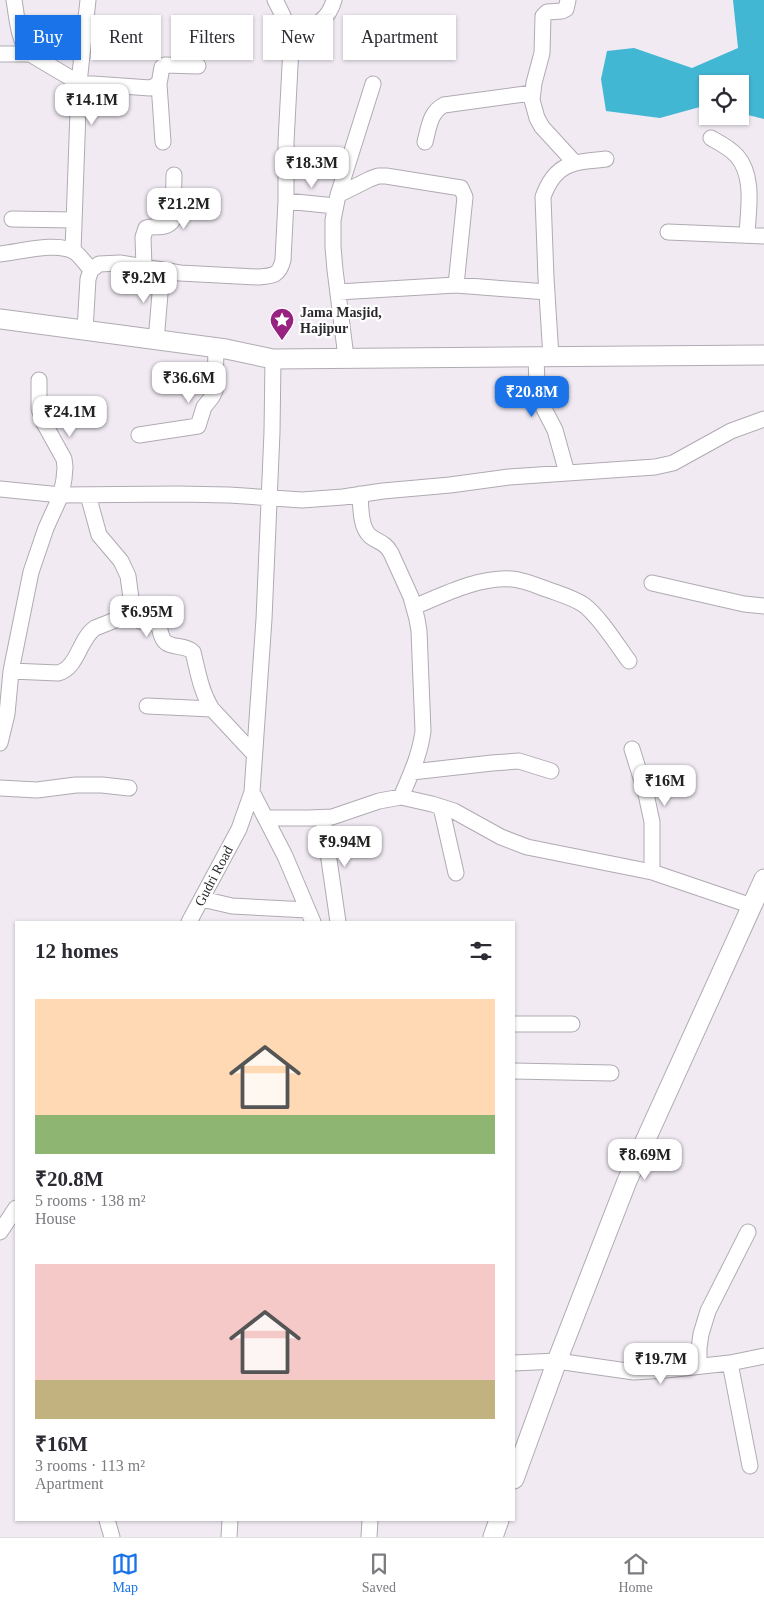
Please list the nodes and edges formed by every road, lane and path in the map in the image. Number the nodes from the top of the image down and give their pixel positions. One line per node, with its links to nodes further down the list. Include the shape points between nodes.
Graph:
1 (14, 0): 6 (street)
2 (88, 0): 14 (street)
3 (275, 0): 7 (street)
4 (334, 0): 8 (street)
5 (568, 0): 17 (street, via 566,10 547,12 543,16 542,53)
6 (17, 15)
7 (282, 15)
8 (328, 15)
9 (0, 54): 10 (street)
10 (15, 54)
11 (40, 60): 14 (street)
12 (290, 60): 24 (street)
13 (198, 66): 15 (street, via 165,65)
14 (80, 83): 15 (street, via 150,88); 27 (street)
15 (159, 84): 19 (street)
16 (373, 84): 25 (street)
17 (532, 93): 20 (street, via 444,105 434,112); 22 (street, via 542,127)
18 (711, 138): 29 (street, via 737,155 742,163 749,185)
19 (163, 142)
20 (425, 142)
21 (606, 159): 22 (street)
22 (575, 163): 38 (street, via 556,173 544,197)
23 (174, 175): 33 (street, via 173,220 170,225 146,228)
24 (286, 201): 25 (street); 35 (street, via 283,260 277,274 269,277 209,276)
25 (336, 201): 36 (street, via 378,176 461,188 464,197); 37 (street, via 333,248)
26 (12, 219): 27 (street)
27 (74, 220): 31 (street)
28 (668, 232): 29 (street)
29 (747, 235): 30 (street)
30 (764, 236)
31 (73, 251): 32 (street, via 50,248); 34 (street)
32 (0, 254)
33 (144, 267): 34 (street, via 109,263 99,264); 35 (street)
34 (91, 270): 40 (street)
35 (162, 270): 41 (street)
36 (456, 285): 37 (street); 38 (street)
37 (338, 292): 45 (street)
38 (546, 292): 44 (street)
39 (0, 319): 40 (main road)
40 (85, 330): 41 (main road)
41 (156, 341): 42 (main road)
42 (216, 348): 46 (main road); 49 (street, via 215,391 204,407 198,426)
43 (764, 355): 44 (main road)
44 (544, 357): 45 (main road); 50 (street, via 537,384 540,401 555,430)
45 (346, 358): 46 (main road)
46 (273, 359): 55 (street)
47 (39, 380): 53 (street, via 39,409 64,459)
48 (764, 419): 50 (street, via 731,432 673,463)
49 (139, 435)
50 (567, 473): 52 (street)
51 (0, 489): 53 (street)
52 (360, 494): 55 (street, via 321,500); 58 (street, via 365,529 387,546)
53 (61, 495): 54 (street); 61 (street, via 31,572)
54 (88, 495): 55 (street); 59 (street, via 99,535 125,567)
55 (268, 498): 66 (street, via 264,619)
56 (652, 583): 57 (street)
57 (764, 606)
58 (414, 607): 60 (street, via 492,579 521,580 584,605); 68 (street, via 419,631 423,732)
59 (133, 613): 61 (street, via 90,631 64,672); 63 (street, via 140,621 158,623 167,644 193,652 203,692)
60 (629, 661)
61 (11, 671): 64 (street, via 7,714)
62 (147, 706): 63 (street)
63 (212, 709): 66 (street)
64 (0, 743)
65 (632, 749): 76 (street, via 652,822)
66 (254, 754): 71 (street)
67 (551, 771): 68 (street, via 519,761)
68 (412, 772): 72 (street)
69 (0, 788): 70 (street, via 37,790 102,784)
70 (129, 788)
71 (252, 792): 74 (street); 79 (street, Gudri Road, via 238,829)
72 (401, 797): 73 (street); 75 (street)
73 (441, 807): 76 (street, via 501,837 527,846); 77 (street)
74 (266, 818): 75 (street); 80 (street)
75 (323, 818): 82 (street)
76 (652, 872): 78 (street)
77 (456, 873)
78 (760, 892): 91 (main road, via 627,1180)
79 (202, 899): 80 (street); 81 (street, Gudri Road)
80 (311, 916)
81 (190, 921)
82 (338, 921)
83 (515, 1024): 84 (street)
84 (572, 1024)
85 (515, 1071): 86 (street)
86 (611, 1073)
87 (15, 1210): 88 (street)
88 (0, 1232)
89 (748, 1232): 94 (street, via 708,1311 701,1334)
90 (764, 1356): 93 (street)
91 (556, 1361): 92 (street); 94 (street, via 634,1372); 96 (main road)
92 (515, 1363)
93 (730, 1363): 94 (street); 95 (street)
94 (699, 1366)
95 (750, 1466)
96 (515, 1476)
97 (107, 1521): 101 (street)
98 (230, 1521): 102 (street)
99 (370, 1521): 103 (street)
100 (499, 1521): 104 (main road)
101 (112, 1537)
102 (229, 1537)
103 (369, 1537)
104 (492, 1537)

